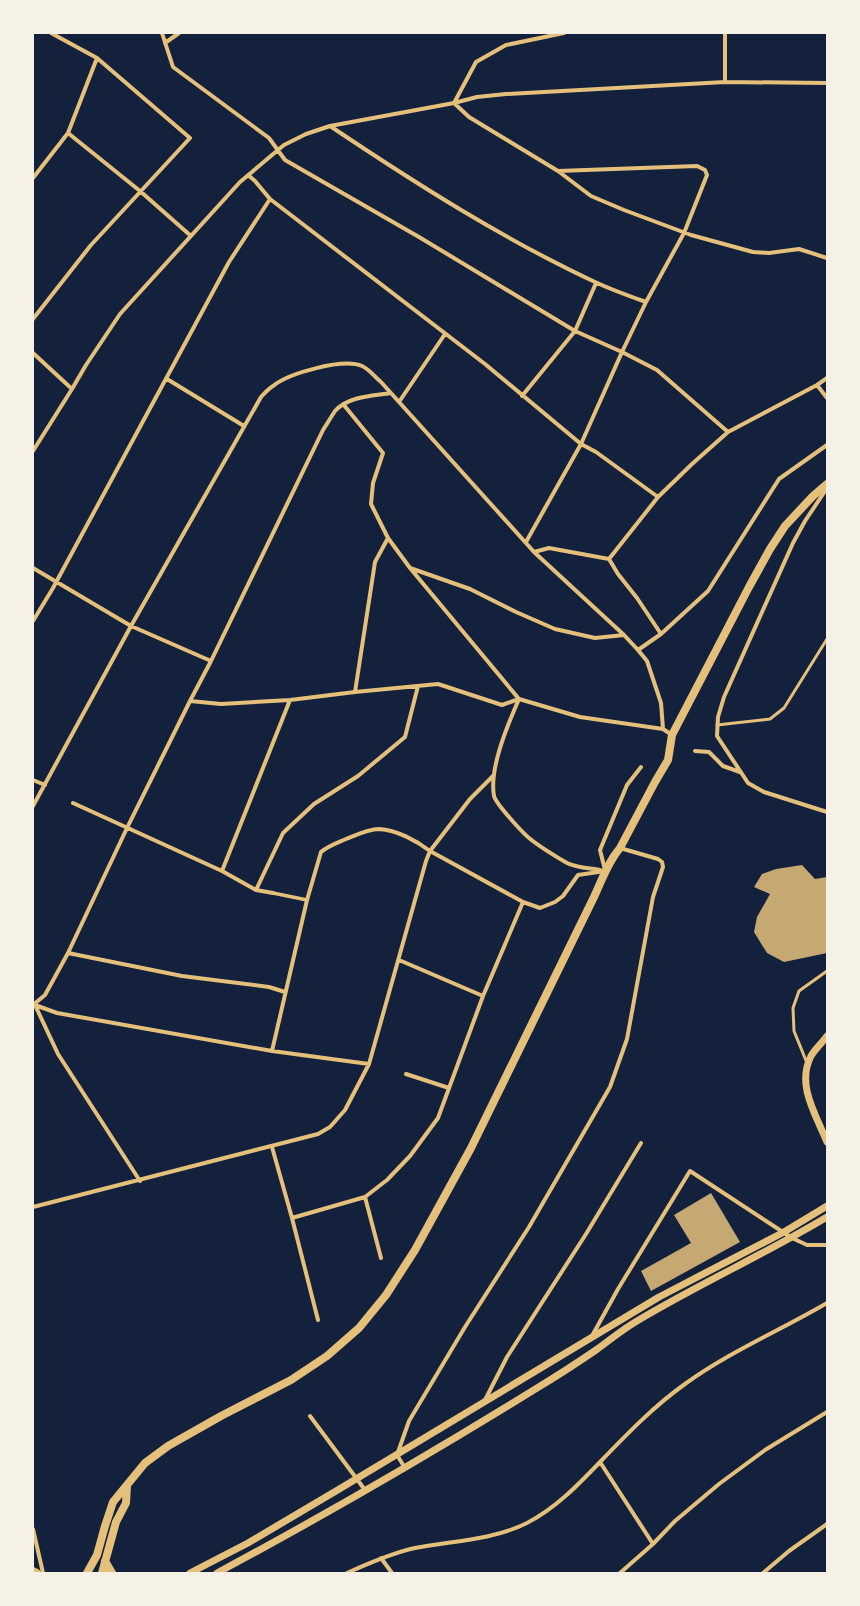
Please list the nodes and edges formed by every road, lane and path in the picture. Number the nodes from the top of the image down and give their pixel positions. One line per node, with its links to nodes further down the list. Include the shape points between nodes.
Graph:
1 (51, 33): 7 (street)
2 (162, 33): 6 (street)
3 (179, 33): 6 (street)
4 (564, 33): 10 (street, via 506,46 476,62)
5 (725, 33): 8 (street)
6 (165, 43): 13 (street, via 173,67 269,138)
7 (97, 58): 12 (street); 17 (street, via 190,138)
8 (725, 82): 9 (street); 10 (street, via 506,94 477,97)
9 (827, 83)
10 (454, 104): 11 (street); 14 (street, via 469,117)
11 (330, 126): 13 (street, via 306,134); 22 (street, via 409,178 518,243)
12 (68, 133): 16 (street); 17 (street)
13 (278, 150): 15 (street); 25 (street, via 285,160 419,237)
14 (558, 171): 19 (street, via 591,196); 19 (street, via 697,166 705,170 707,175)
15 (248, 175): 18 (street); 20 (street)
16 (33, 178)
17 (140, 191): 20 (street); 24 (street, via 91,245)
18 (270, 199): 26 (street); 30 (street, via 230,262)
19 (684, 233): 21 (street, via 753,252 769,253 799,249); 23 (street)
20 (191, 236): 32 (street, via 120,314)
21 (827, 258)
22 (596, 283): 23 (street); 25 (street)
23 (646, 302): 27 (street)
24 (33, 320)
25 (575, 332): 27 (street); 34 (street)
26 (445, 334): 34 (street); 36 (street)
27 (622, 352): 39 (street, via 657,370); 40 (street)
28 (33, 353): 32 (street)
29 (827, 378): 31 (street)
30 (167, 379): 38 (street); 52 (street)
31 (817, 384): 35 (street); 39 (street)
32 (72, 390): 42 (street)
33 (391, 393): 36 (street); 37 (street); 38 (street, via 364,366 326,365 273,385 261,397)
34 (522, 396): 40 (street)
35 (827, 398)
36 (399, 402): 47 (street)
37 (343, 404): 46 (street, via 384,453 373,483 371,504); 59 (street, via 322,430)
38 (244, 426): 54 (street)
39 (728, 432): 45 (street)
40 (581, 444): 45 (street); 47 (street)
41 (827, 445): 55 (street, via 779,479 708,591)
42 (33, 451)
43 (827, 484): 67 (main road, via 785,526 770,549)
44 (827, 488): 65 (street, via 793,543 724,697)
45 (658, 497): 49 (street)
46 (388, 538): 51 (street); 61 (street, via 374,562)
47 (526, 542): 48 (street)
48 (534, 552): 49 (street, via 549,548); 56 (street)
49 (609, 560): 55 (street)
50 (33, 568): 52 (street)
51 (410, 568): 56 (street, via 470,589 555,629 595,638); 62 (street)
52 (56, 582): 53 (street); 54 (street)
53 (33, 621)
54 (132, 626): 59 (street); 73 (street)
55 (661, 634): 58 (street)
56 (624, 635): 58 (street)
57 (827, 639): 65 (lane, via 784,708 770,719)
58 (638, 650): 66 (street, via 647,661 661,703)
59 (211, 661): 64 (street)
60 (418, 686): 61 (street); 62 (street, via 444,685 502,705); 82 (street, via 405,736 358,776 314,804 283,832)
61 (355, 692): 63 (street)
62 (519, 699): 66 (street, via 580,717); 71 (street, via 501,746)
63 (290, 700): 64 (street, via 221,704); 80 (street)
64 (190, 701): 77 (street)
65 (717, 725): 70 (street, via 717,736)
66 (663, 728): 67 (street)
67 (672, 735): 78 (main road, via 668,760)
68 (695, 751): 70 (street, via 709,752 723,766)
69 (641, 767): 81 (street, via 627,785 600,850)
70 (740, 772): 76 (street, via 756,789)
71 (494, 775): 79 (street, via 470,799); 81 (street, via 494,797 529,838 567,863)
72 (33, 780): 73 (street)
73 (45, 785): 75 (street)
74 (73, 802): 77 (street)
75 (33, 806)
76 (827, 812)
77 (127, 828): 80 (street); 86 (street)
78 (620, 848): 81 (main road); 117 (street, via 658,860 662,862 663,867 653,897 627,1039 610,1087 529,1227 409,1421)
79 (430, 851): 84 (street, via 420,843 391,831 378,829 326,847 321,852); 85 (street); 87 (street)
80 (222, 871): 82 (street)
81 (606, 871): 85 (street, via 578,875 563,896 556,902 540,908); 121 (main road, via 471,1148 415,1250 386,1294 359,1328 327,1356 291,1380 168,1446 145,1463)
82 (256, 890): 83 (street)
83 (273, 893): 84 (street)
84 (307, 900): 89 (street)
85 (523, 902): 90 (street)
86 (68, 953): 89 (street, via 182,976 269,986); 91 (street, via 45,995)
87 (399, 960): 90 (street); 94 (street)
88 (827, 971): 95 (lane, via 799,991 793,1008 794,1031)
89 (286, 992): 93 (street)
90 (484, 996): 97 (street)
91 (34, 1005): 93 (street, via 57,1013); 101 (street, via 58,1054)
92 (827, 1036): 95 (street, via 812,1054)
93 (272, 1050): 94 (street)
94 (369, 1064): 100 (street, via 345,1110 330,1127 318,1134)
95 (807, 1065): 98 (street, via 806,1089)
96 (406, 1074): 97 (street)
97 (449, 1088): 102 (street, via 438,1118 410,1156 387,1180)
98 (827, 1142)
99 (641, 1144): 114 (street, via 507,1357)
100 (272, 1147): 101 (street); 106 (street)
101 (140, 1181): 104 (street)
102 (365, 1197): 106 (street); 110 (street)
103 (827, 1206): 107 (street)
104 (33, 1207)
105 (827, 1216): 108 (street)
106 (292, 1218): 112 (street)
107 (784, 1232): 108 (street); 113 (street, via 659,1297); 113 (street, via 690,1170)
108 (792, 1238): 109 (street, via 807,1245); 119 (street, via 636,1322 537,1388)
109 (827, 1245)
110 (381, 1258)
111 (827, 1303): 118 (street, via 686,1383 641,1420)
112 (318, 1320)
113 (592, 1337): 114 (street)
114 (484, 1402): 117 (street)
115 (827, 1412): 125 (street, via 765,1450 719,1484 675,1521)
116 (310, 1416): 120 (street)
117 (397, 1455): 119 (street); 120 (street)
118 (600, 1462): 125 (street); 126 (street, via 556,1504 527,1523 496,1534 414,1548)
119 (405, 1468): 122 (street)
120 (356, 1479): 122 (street); 134 (street, via 248,1543)
121 (128, 1484): 127 (main road, via 126,1503 116,1522); 131 (main road, via 113,1502 97,1555)
122 (365, 1490): 135 (street)
123 (827, 1524): 139 (street)
124 (33, 1529): 130 (street)
125 (653, 1544): 138 (street)
126 (380, 1558): 136 (street); 137 (street)
127 (105, 1561): 132 (main road); 133 (main road)
128 (33, 1571): 129 (main road)
129 (37, 1573)
130 (43, 1573)
131 (87, 1573)
132 (102, 1573)
133 (112, 1573)
134 (190, 1573)
135 (217, 1573)
136 (348, 1573)
137 (392, 1573)
138 (620, 1573)
139 (763, 1573)

